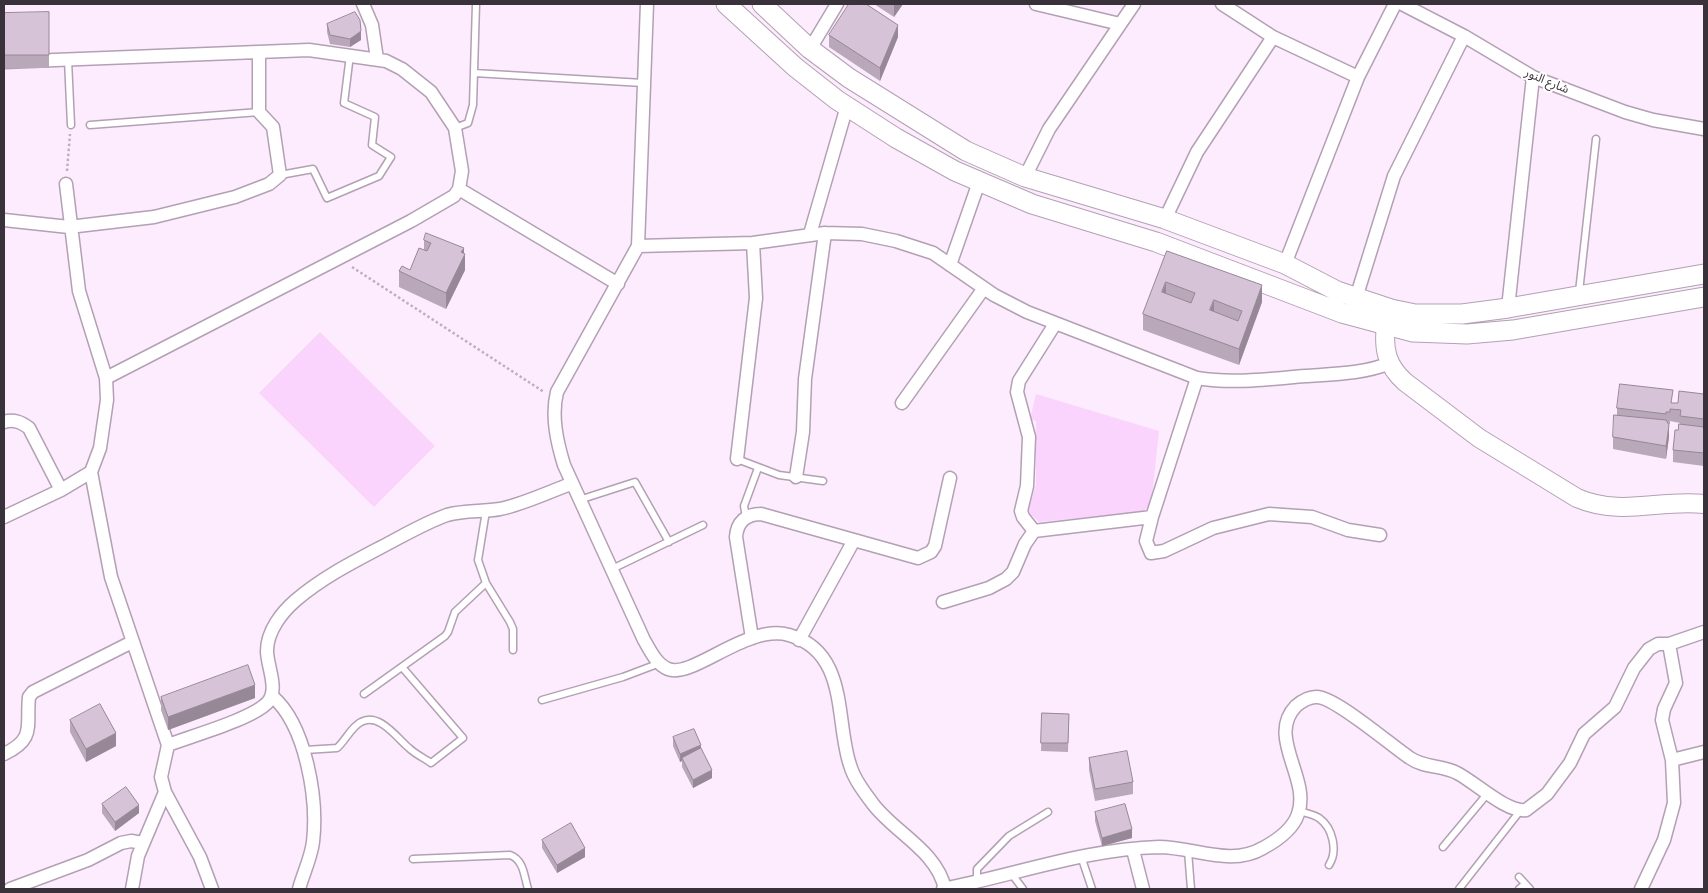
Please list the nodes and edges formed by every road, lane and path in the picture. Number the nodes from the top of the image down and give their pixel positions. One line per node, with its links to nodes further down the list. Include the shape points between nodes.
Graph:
1 (363, 4): 18 (street, via 372,25)
2 (476, 4): 21 (lane)
3 (648, 4): 24 (street)
4 (726, 4): 25 (main road, via 795,67)
5 (762, 4): 15 (main road)
6 (837, 4): 15 (street)
7 (1036, 4): 12 (street)
8 (1134, 4): 12 (street)
9 (1222, 4): 14 (street)
10 (1395, 4): 22 (street)
11 (1402, 4): 13 (street, شارع النور)
12 (1120, 24): 33 (street, via 1049,129)
13 (1464, 36): 23 (street, شارع النور); 52 (street, via 1394,176)
14 (1273, 37): 22 (street); 37 (street, via 1197,152)
15 (810, 49): 33 (main road, via 848,78 936,134)
16 (259, 53): 17 (street, via 309,50); 19 (street); 26 (street)
17 (350, 55): 18 (street); 32 (lane, via 344,103 375,117 372,145 391,157 380,176 327,198 313,169)
18 (377, 59): 29 (street, via 402,69 419,81 431,92)
19 (68, 60): 20 (street); 27 (lane)
20 (4, 62)
21 (474, 73): 24 (lane); 29 (lane, via 471,115 468,123)
22 (1358, 77): 45 (street)
23 (1533, 77): 30 (street, شارع النور, via 1625,112 1677,126); 53 (street)
24 (643, 83): 43 (street)
25 (847, 106): 34 (main road, via 896,138); 41 (street)
26 (259, 112): 28 (lane); 32 (street, via 273,127)
27 (71, 125): 35 (path)
28 (90, 126)
29 (455, 128): 36 (street, via 462,172)
30 (1704, 129)
31 (1596, 139): 50 (lane)
32 (280, 175): 39 (street, via 269,184 235,198 154,218)
33 (1024, 177): 37 (main road)
34 (979, 182): 46 (street); 55 (main road, via 1032,204 1156,242 1342,314)
35 (66, 184): 39 (street)
36 (459, 190): 44 (street, via 435,209); 48 (street)
37 (1165, 219): 45 (main road)
38 (4, 220): 39 (street)
39 (69, 227): 57 (street, via 79,291)
40 (825, 233): 41 (street); 46 (street, via 862,234 896,241 932,254); 65 (street, via 805,378 803,432)
41 (810, 234): 42 (street)
42 (753, 242): 43 (street); 62 (street, via 756,298)
43 (638, 246): 48 (street)
44 (338, 258): 57 (street); 59 (path)
45 (1285, 264): 52 (main road)
46 (950, 265): 49 (street)
47 (1704, 274): 50 (main road)
48 (618, 284): 59 (street, via 562,380)
49 (984, 288): 54 (street); 60 (street)
50 (1578, 296): 53 (main road)
51 (1704, 297): 55 (main road, via 1513,330 1436,334)
52 (1356, 298): 53 (main road, via 1414,314 1462,314)
53 (1508, 308)
54 (1054, 324): 58 (street); 77 (street, via 1019,381 1017,392 1029,437 1027,486 1021,511)
55 (1386, 326): 56 (main road, via 1384,345)
56 (1390, 363): 58 (street, via 1356,372 1259,380 1218,382); 71 (main road, via 1405,382 1455,421 1577,498 1593,505 1622,508)
57 (106, 378): 64 (street, via 102,439)
58 (1197, 378): 75 (street)
59 (555, 400): 68 (street, via 559,450)
60 (902, 403)
61 (4, 422): 69 (street, via 10,420 29,428)
62 (737, 459): 63 (lane)
63 (758, 468): 65 (lane); 74 (lane, via 744,506)
64 (91, 472): 69 (street); 87 (street, via 111,576)
65 (796, 477): 67 (lane)
66 (950, 478): 80 (street, via 936,546 925,556 911,557)
67 (823, 481)
68 (571, 484): 70 (street); 72 (street)
69 (61, 490): 73 (street)
70 (579, 500): 79 (lane, via 635,482); 81 (street)
71 (1704, 504)
72 (486, 511): 82 (lane, via 478,560); 93 (street, via 449,515 419,528 327,577 296,600 285,610 269,639 267,650)
73 (4, 517)
74 (746, 517): 80 (street, via 761,514); 85 (street, via 737,529 736,537)
75 (1152, 517): 77 (street); 78 (street, via 1146,541 1151,553 1157,554 1213,528 1269,514 1312,517 1348,530)
76 (703, 525): 79 (lane)
77 (1034, 531): 83 (street, via 1013,572 1006,579 989,588)
78 (1380, 535)
79 (669, 542): 81 (lane)
80 (853, 542): 86 (street)
81 (612, 569): 90 (street, via 644,640)
82 (486, 583): 89 (lane, via 513,629); 91 (lane, via 455,612 445,636)
83 (943, 602)
84 (1704, 632): 88 (street)
85 (752, 638): 86 (street, via 774,633); 90 (street, via 681,670 668,669)
86 (799, 640): 121 (street, via 813,649 832,676 840,704 849,764 855,778 875,806 939,870)
87 (132, 642): 95 (street); 98 (street, via 33,692 29,697 30,720 26,737 16,749)
88 (1668, 644): 99 (street, via 1676,683 1662,720); 103 (street, via 1658,644 1642,657 1615,707 1584,734 1570,763 1547,794 1534,807)
89 (513, 650)
90 (660, 664): 94 (lane)
91 (402, 667): 92 (lane); 96 (lane, via 463,738 431,763 385,726 368,720 360,722 338,748)
92 (364, 694)
93 (272, 696): 95 (street, via 251,714); 96 (street, via 289,715)
94 (542, 700)
95 (168, 745): 100 (street, via 161,777)
96 (305, 750): 119 (street, via 314,828)
97 (1704, 752): 99 (street)
98 (4, 754)
99 (1672, 760): 129 (street, via 1672,813 1664,840)
100 (165, 792): 105 (street); 118 (street, via 200,857)
101 (1488, 793): 102 (street, via 1457,773 1412,760 1338,706 1322,696 1314,696 1290,712 1284,725 1300,796); 103 (street); 106 (lane)
102 (1299, 811): 108 (street, via 1292,826 1254,853 1220,856); 111 (lane, via 1321,820 1330,832 1335,852)
103 (1520, 811): 126 (lane)
104 (1048, 812): 114 (lane, via 1004,841 977,868)
105 (144, 843): 116 (street, via 121,843 82,862); 117 (street, via 138,856)
106 (1443, 848)
107 (1133, 850): 108 (street, via 1158,847); 109 (street); 124 (street)
108 (1188, 850): 125 (lane)
109 (1081, 856): 112 (street); 123 (lane)
110 (413, 859): 120 (lane, via 510,855 521,863)
111 (1329, 865)
112 (1011, 873): 114 (street); 122 (lane)
113 (1520, 877): 115 (lane)
114 (977, 881): 121 (street)
115 (1525, 884): 127 (lane); 128 (lane)
116 (10, 889)
117 (132, 889)
118 (212, 889)
119 (298, 889)
120 (528, 889)
121 (945, 889)
122 (1023, 889)
123 (1092, 889)
124 (1143, 889)
125 (1191, 889)
126 (1459, 889)
127 (1519, 889)
128 (1530, 889)
129 (1641, 889)

